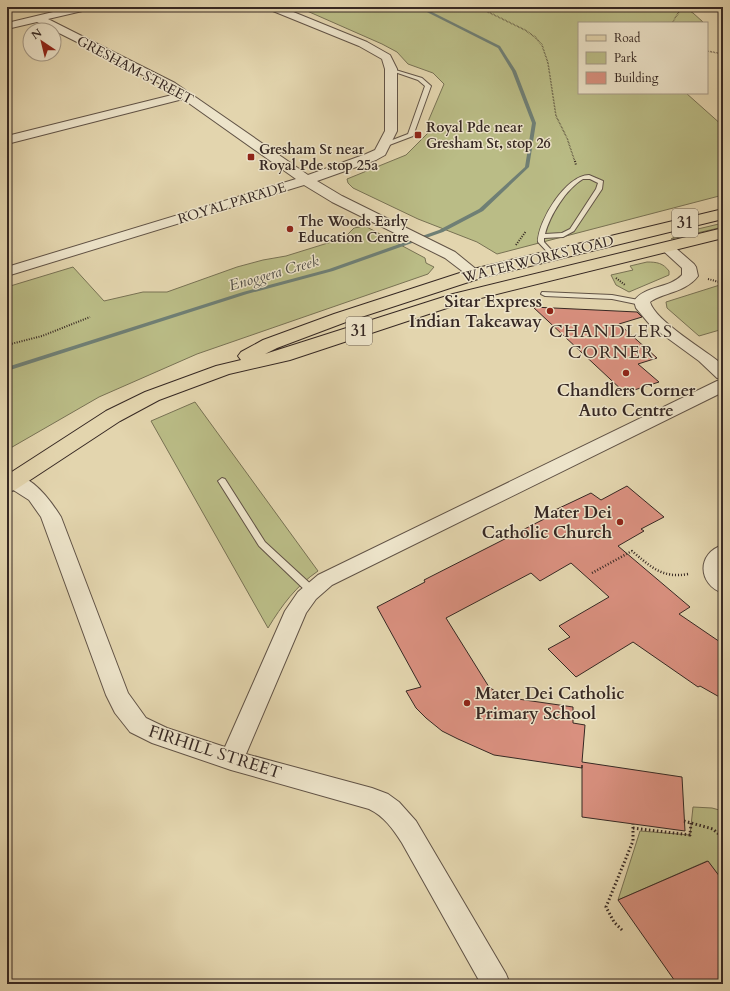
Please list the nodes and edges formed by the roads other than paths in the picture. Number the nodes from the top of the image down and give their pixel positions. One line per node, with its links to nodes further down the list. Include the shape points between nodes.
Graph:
1 (87, 7): 3 (street)
2 (272, 7): 5 (street, via 363,44 386,57)
3 (39, 19): 4 (street); 6 (street, GRESHAM STREET)
4 (7, 26)
5 (391, 70): 8 (street, ROYAL PARADE, via 391,131); 8 (lane, via 420,79 428,86 411,135)
6 (185, 95): 7 (street); 9 (street, GRESHAM STREET)
7 (7, 140)
8 (384, 145): 9 (street, ROYAL PARADE, via 380,152 371,157)
9 (306, 180): 16 (street, ROYAL PARADE); 17 (street, GRESHAM STREET, via 337,199 454,258)
10 (723, 214): 11 (main road, WATERWORKS ROAD / 31)
11 (647, 232): 14 (main road); 15 (main road, WATERWORKS ROAD / 31)
12 (723, 233): 14 (main road, WATERWORKS ROAD / 31)
13 (541, 236): 13 (lane, via 563,235 572,230 601,182 589,176 574,182 548,218); 15 (lane, via 543,246)
14 (666, 247): 18 (main road, WATERWORKS ROAD / 31); 20 (street, via 689,268 690,276 683,282 650,295)
15 (553, 255): 17 (main road, WATERWORKS ROAD / 31)
16 (7, 272)
17 (475, 274): 18 (main road); 21 (main road, WATERWORKS ROAD / 31, via 270,344)
18 (495, 288): 21 (main road, WATERWORKS ROAD / 31, via 283,356)
19 (545, 294): 20 (lane, via 612,297)
20 (642, 303): 22 (street, via 646,312 683,344 690,359)
21 (223, 370): 24 (main road, WATERWORKS ROAD / 31, via 133,405 92,428)
22 (722, 384): 27 (street, via 329,578)
23 (222, 480): 27 (lane, via 262,544)
24 (10, 483): 28 (street, FIRHILL STREET, via 36,495 46,506 112,683 130,717 148,731)
25 (723, 552): 26 (street, via 714,560 712,567)
26 (723, 585)
27 (312, 591): 28 (street, via 296,611)
28 (231, 760): 29 (street, FIRHILL STREET, via 382,803 399,817)
29 (496, 984)

